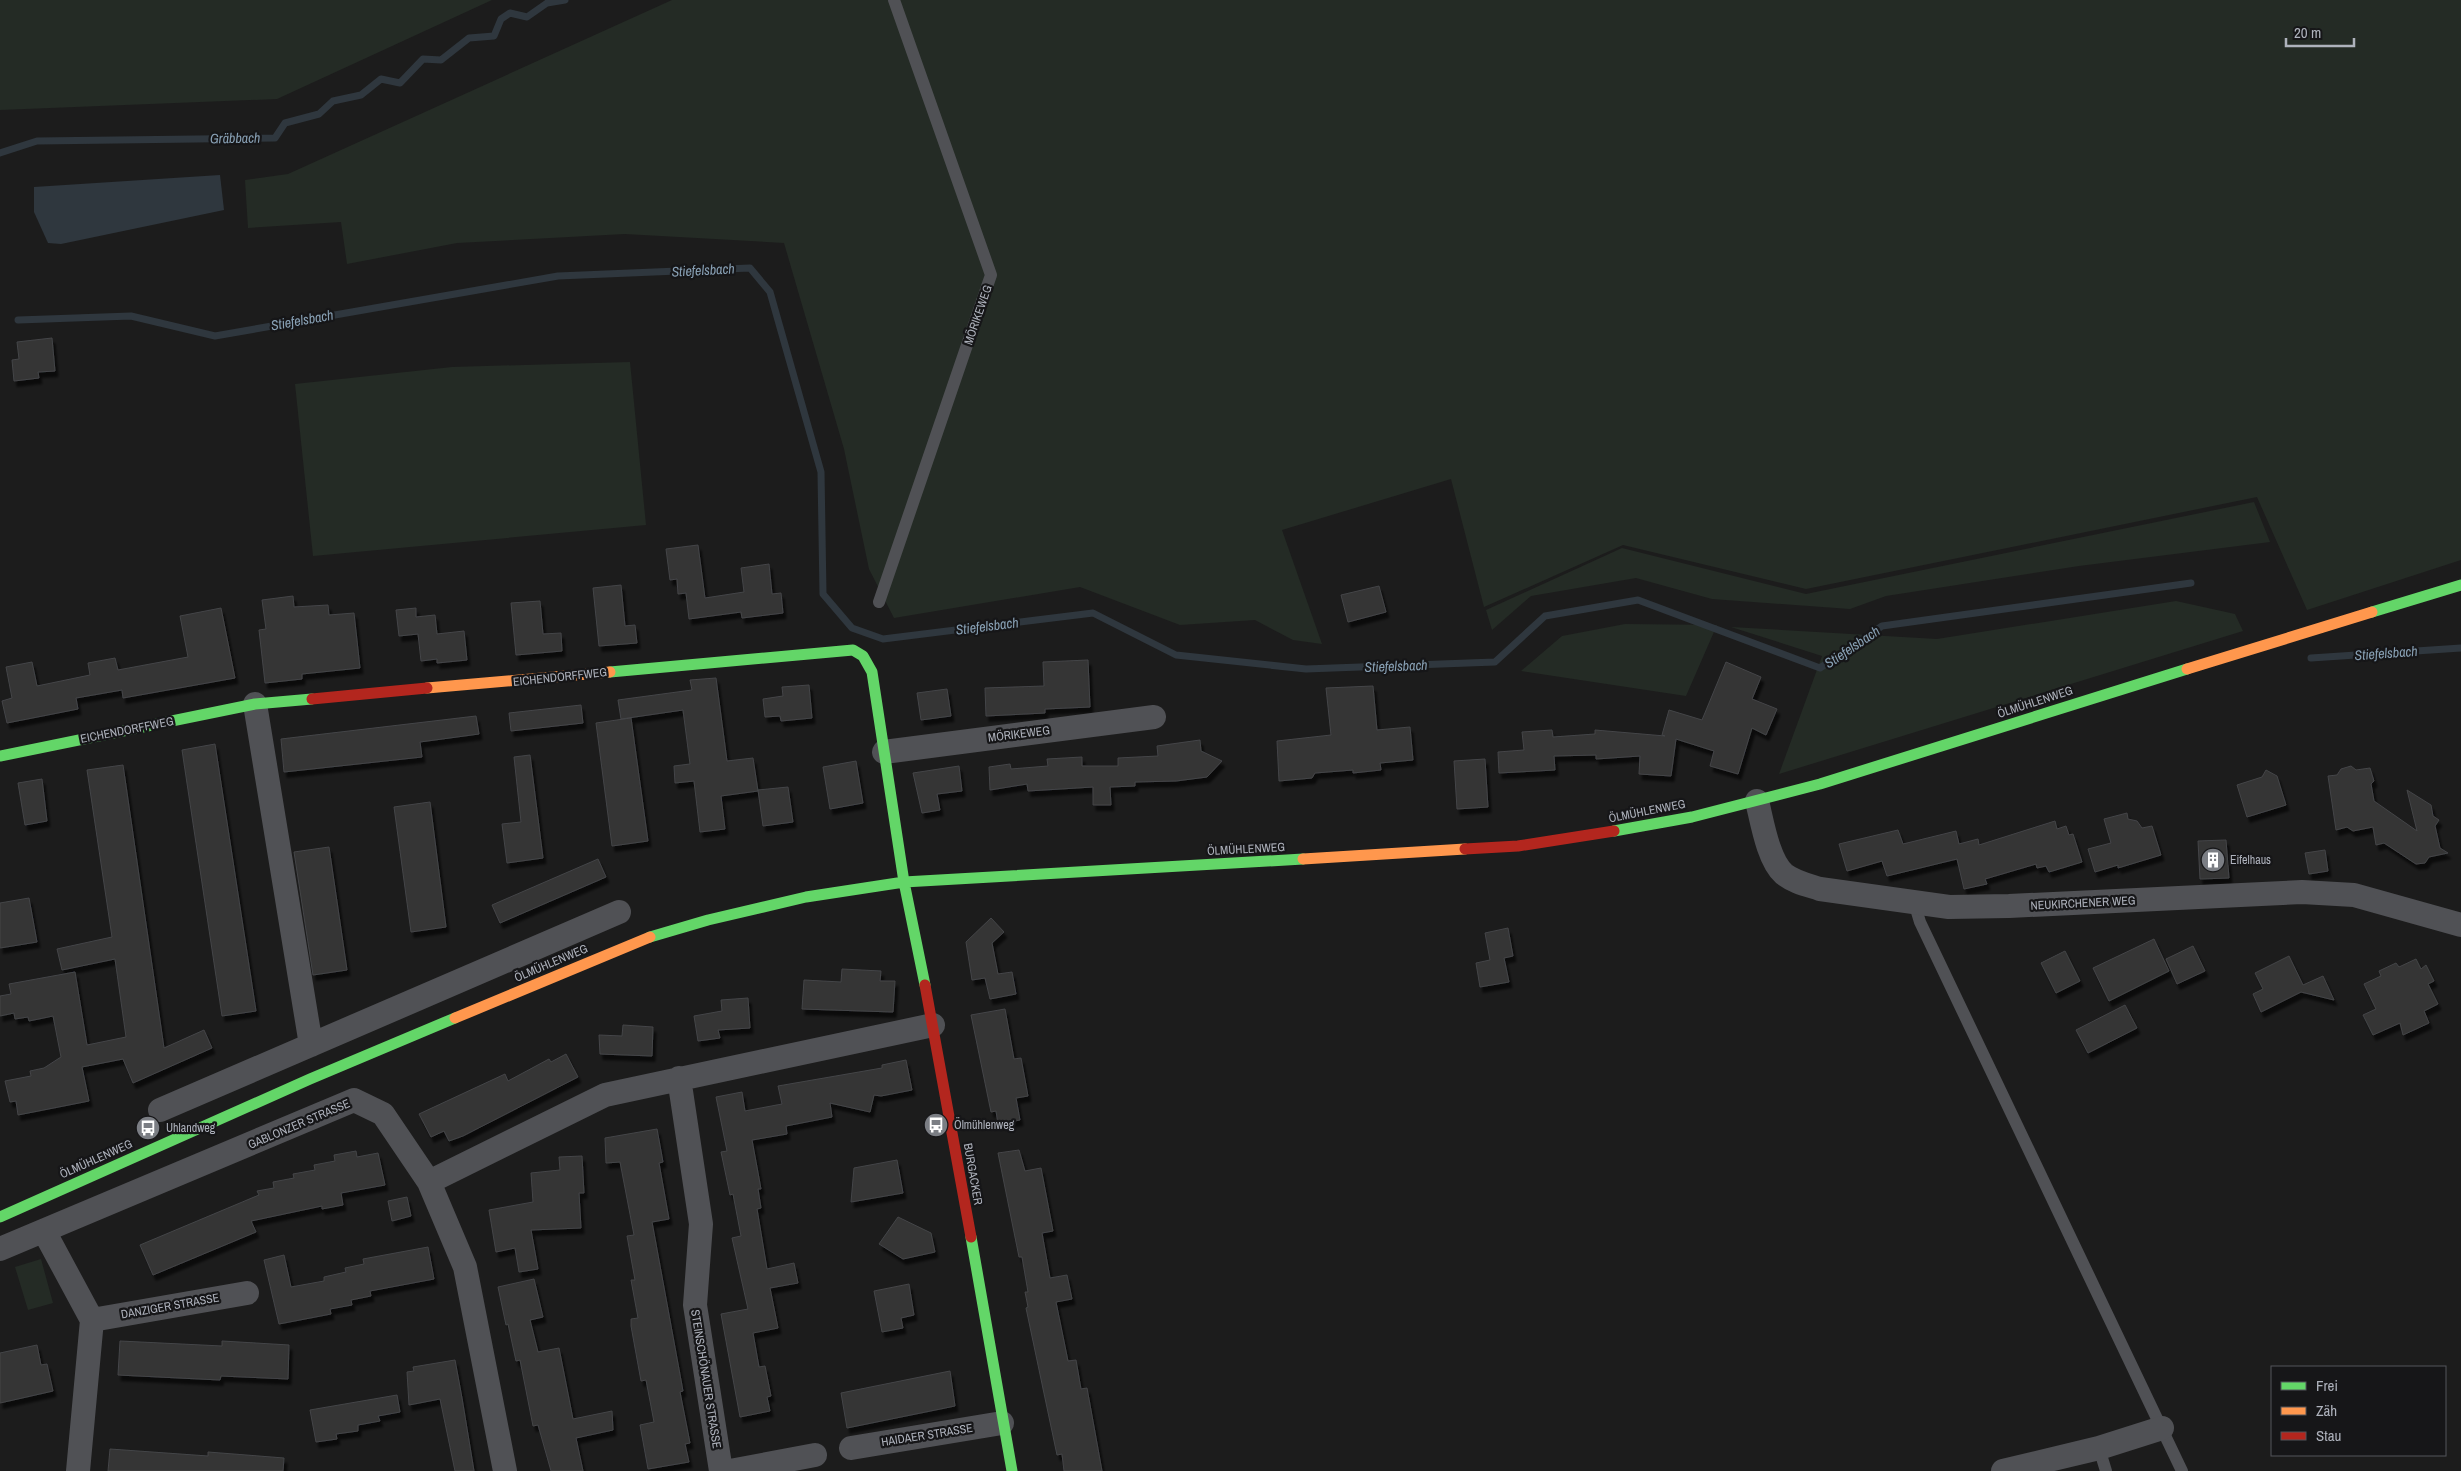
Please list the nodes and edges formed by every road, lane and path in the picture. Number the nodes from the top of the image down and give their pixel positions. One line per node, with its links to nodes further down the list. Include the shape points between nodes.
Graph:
1 (894, 0): 3 (lane, MÖRIKEWEG, via 991,275)
2 (2461, 585): 8 (main road, ÖLMÜHLENWEG)
3 (879, 602)
4 (255, 704): 6 (main road, EICHENDORFFWEG, via 853,650 863,656 872,672); 7 (main road, EICHENDORFFWEG); 14 (street)
5 (1154, 717): 6 (street, MÖRIKEWEG)
6 (884, 752): 9 (main road)
7 (0, 756)
8 (1757, 801): 9 (main road, ÖLMÜHLENWEG, via 1634,828 1518,846); 10 (street, NEUKIRCHENER WEG, via 1768,845 1786,875 1820,889)
9 (904, 882): 13 (main road, BURGACKER); 18 (main road, ÖLMÜHLENWEG, via 806,896 634,942 310,1079)
10 (1918, 904): 12 (street, NEUKIRCHENER WEG, via 2009,906 2302,892 2354,895); 24 (lane, via 1920,922)
11 (619, 912): 14 (street)
12 (2461, 925)
13 (934, 1025): 15 (street); 23 (main road, BURGACKER)
14 (311, 1045): 16 (street)
15 (679, 1078): 17 (street, via 605,1095); 30 (street, STEINSCHÖNAUER STRASSE, via 701,1224 695,1305)
16 (160, 1110)
17 (428, 1182): 19 (street, GABLONZER STRASSE, via 383,1114 354,1100); 29 (street, GABLONZER STRASSE, via 465,1267)
18 (0, 1218)
19 (44, 1230): 20 (street, GABLONZER STRASSE); 22 (street)
20 (0, 1249)
21 (247, 1293): 22 (street, DANZIGER STRASSE)
22 (92, 1320): 28 (street)
23 (1002, 1423): 25 (street, HAIDAER STRASSE); 32 (main road, BURGACKER)
24 (2162, 1428): 26 (street); 35 (lane)
25 (851, 1448)
26 (2099, 1448): 33 (street); 34 (lane)
27 (815, 1454): 31 (street)
28 (78, 1471)
29 (505, 1471)
30 (721, 1471)
31 (730, 1471)
32 (1012, 1471)
33 (2002, 1471)
34 (2106, 1471)
35 (2182, 1471)

